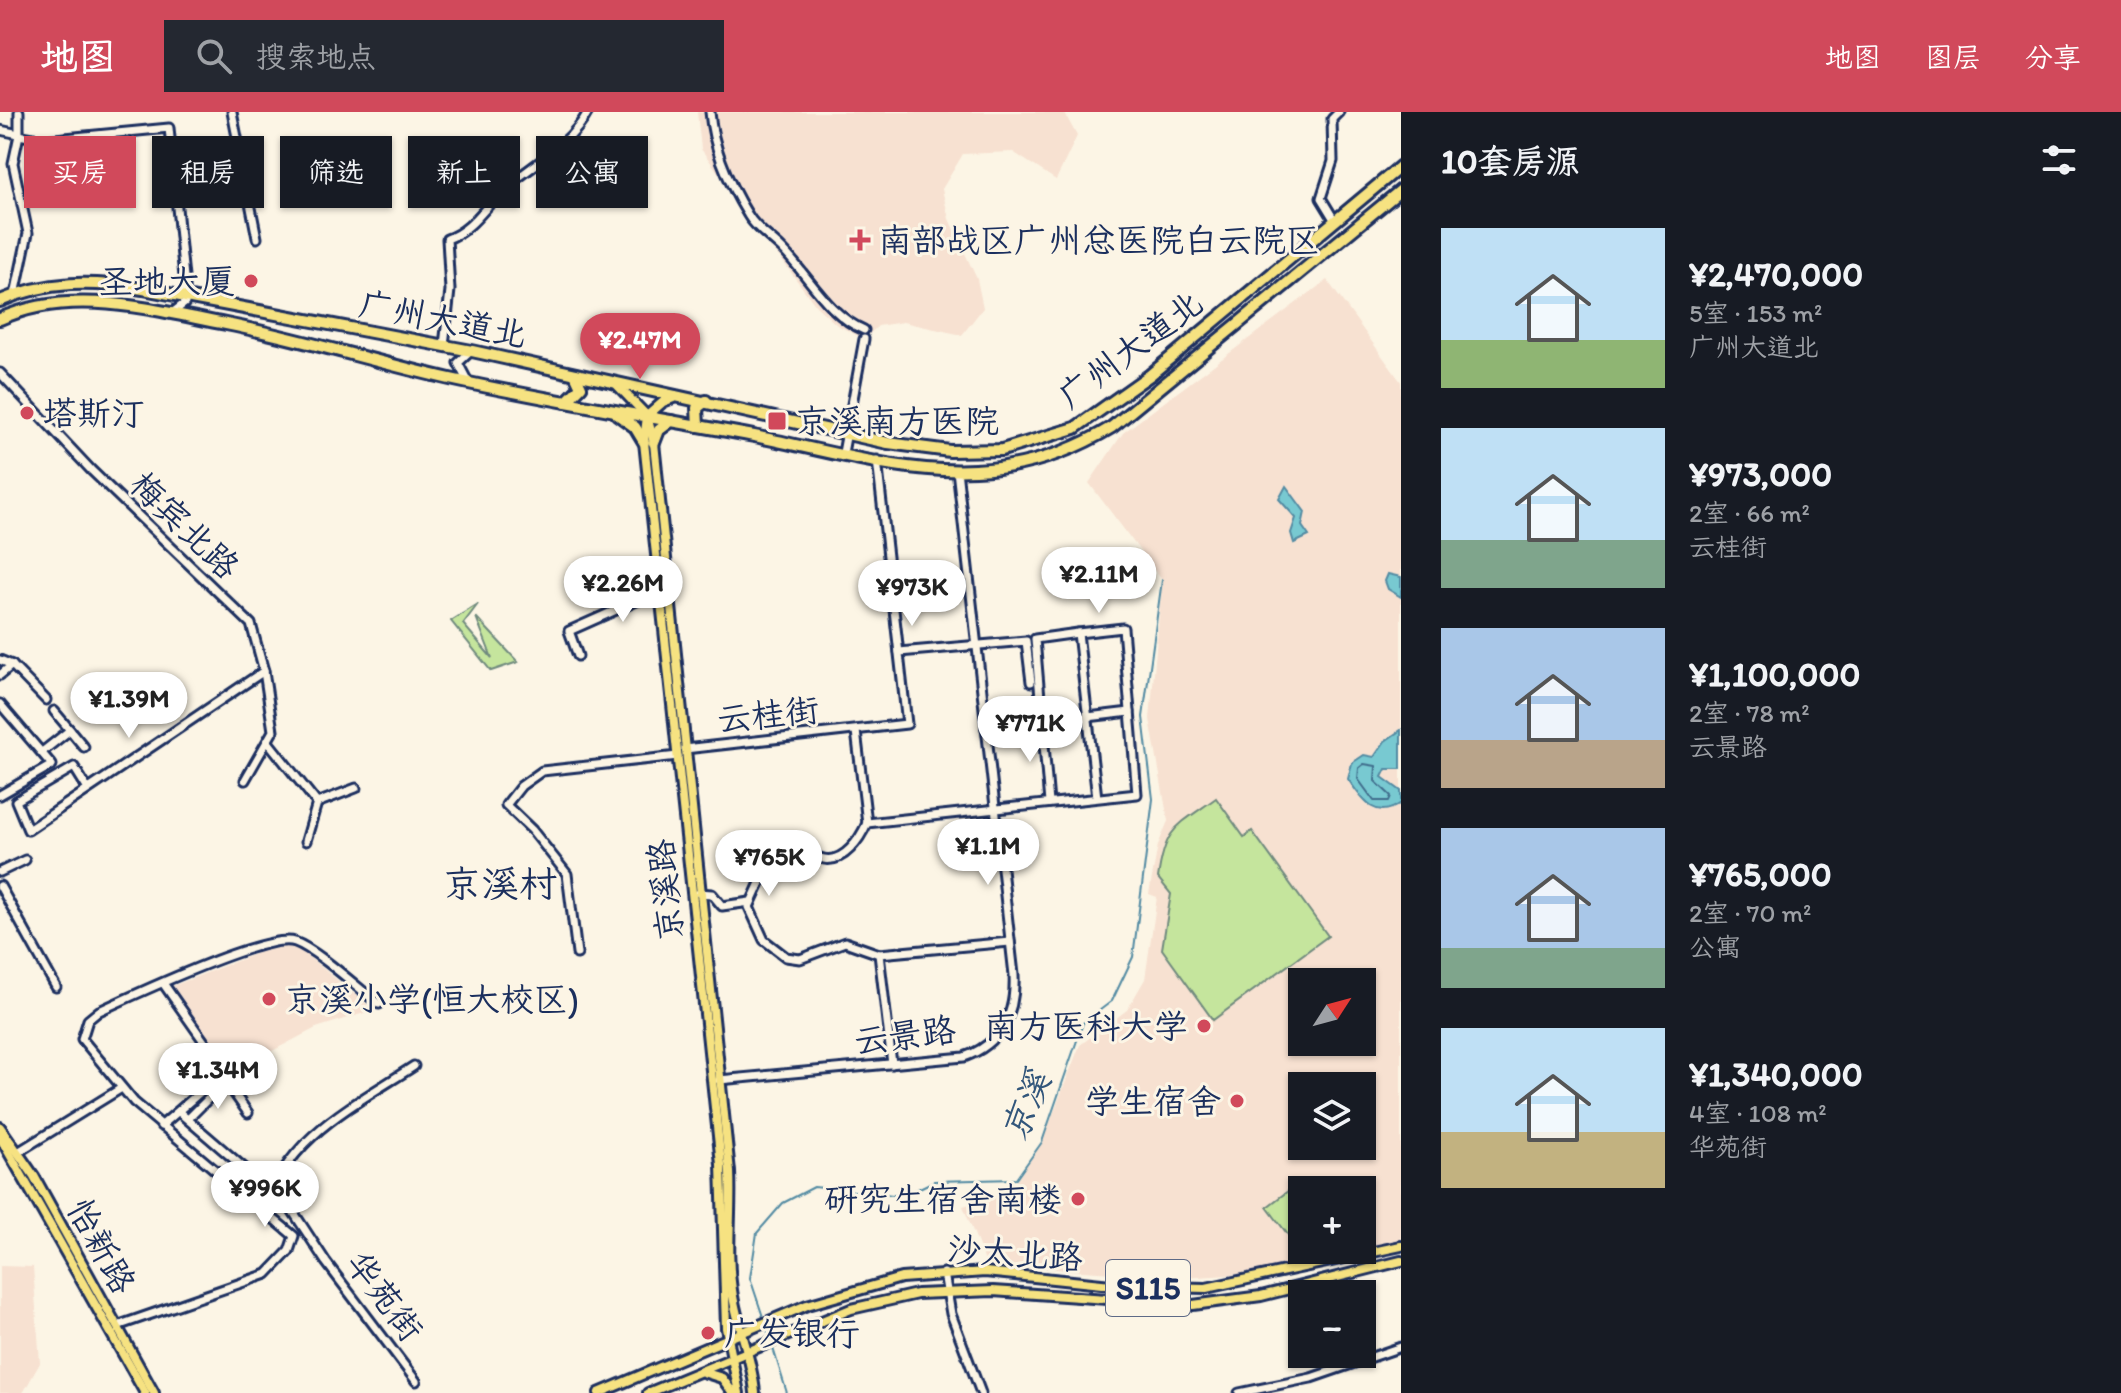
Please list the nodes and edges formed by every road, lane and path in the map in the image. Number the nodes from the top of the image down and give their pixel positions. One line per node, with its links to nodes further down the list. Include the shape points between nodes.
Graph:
1 (19, 112): 7 (street)
2 (232, 112): 9 (street)
3 (588, 112): 21 (street, via 574,133 447,239 450,290)
4 (710, 112): 34 (street, via 712,133 749,218 864,334)
5 (1339, 112): 14 (street, via 1332,119 1333,161 1321,198)
6 (0, 130): 7 (street)
7 (19, 134): 8 (street, via 44,140 169,128); 16 (street, via 13,163 28,233)
8 (170, 136)
9 (237, 136)
10 (1401, 166): 14 (highway, 广州大道北)
11 (1401, 190): 38 (highway, 广州大道北, via 1112,427 1053,455)
12 (177, 208): 17 (street)
13 (251, 208): 15 (street)
14 (1335, 221): 34 (highway, 广州大道北, via 1119,399 1064,434 975,452)
15 (257, 238)
16 (15, 295): 17 (highway, 广州大道北, via 77,283); 18 (highway, 广州大道北)
17 (186, 297): 19 (street); 21 (highway, 广州大道北)
18 (0, 301)
19 (171, 314): 20 (highway, 广州大道北, via 73,302); 26 (highway, 广州大道北)
20 (0, 319)
21 (444, 346): 22 (highway, 广州大道北)
22 (472, 351): 24 (highway, 广州大道北); 26 (street, via 458,363)
23 (0, 373): 46 (street, 梅宾北路, via 102,481 251,624)
24 (575, 374): 25 (highway, 广州大道北); 29 (highway, via 581,387)
25 (605, 380): 27 (highway, 广州大道北); 31 (main road, via 628,393)
26 (468, 382): 29 (highway, 广州大道北)
27 (681, 396): 28 (highway, 广州大道北); 31 (main road)
28 (706, 401): 33 (highway, via 697,408); 34 (highway, 广州大道北)
29 (566, 402): 30 (highway, 广州大道北)
30 (604, 408): 31 (highway, 广州大道北); 35 (highway, via 630,422)
31 (647, 416): 32 (highway, 广州大道北); 35 (main road, 京溪路)
32 (671, 421): 33 (highway, 广州大道北); 35 (highway)
33 (698, 426): 36 (highway, 广州大道北)
34 (846, 433): 36 (street)
35 (649, 442): 39 (main road, 京溪路); 61 (main road, 京溪路)
36 (843, 453): 37 (highway, 广州大道北)
37 (877, 460): 38 (highway, 广州大道北); 42 (street, 云桂街)
38 (957, 470): 41 (street, 云景路)
39 (661, 590): 43 (street, via 569,631); 61 (main road, 京溪路)
40 (1078, 633): 52 (street, via 1123,628); 53 (street); 54 (street, via 1035,639)
41 (977, 646): 42 (street); 48 (street, via 1026,641); 55 (street, 云景路)
42 (899, 652): 57 (street, 云桂街, via 907,724)
43 (578, 656)
44 (0, 660): 45 (street)
45 (12, 665): 47 (street); 49 (street)
46 (264, 671): 58 (street, 梅宾北路, via 273,731); 63 (street)
47 (0, 675)
48 (1031, 682)
49 (46, 700)
50 (0, 704): 60 (street)
51 (54, 711): 56 (street)
52 (1130, 712): 53 (street); 66 (street, via 1137,794)
53 (1087, 717): 54 (street); 66 (street)
54 (1043, 722): 55 (street); 68 (street)
55 (986, 729): 69 (street, 云景路)
56 (70, 730): 59 (street); 60 (street)
57 (856, 731): 61 (street, 云桂街); 70 (street, 云桂街)
58 (269, 743): 62 (street); 67 (street)
59 (84, 747)
60 (42, 752): 65 (street, via 52,765)
61 (682, 752): 75 (main road, 京溪路); 78 (street, 云桂街, via 542,771 506,805 567,874); 106 (main road, 京溪路, via 722,1173)
62 (245, 780)
63 (87, 788): 63 (street, via 75,796 28,830 16,801 74,767)
64 (356, 788): 67 (street)
65 (0, 795)
66 (1097, 798): 68 (street)
67 (317, 803): 71 (street)
68 (1049, 803): 69 (street)
69 (995, 808): 70 (street); 77 (street, 云景路)
70 (867, 823): 76 (street, via 848,852 837,858 825,860 797,848 777,854)
71 (306, 841)
72 (25, 860): 73 (street)
73 (0, 872)
74 (0, 886): 81 (street)
75 (699, 893): 76 (street, via 712,894 722,906); 85 (main road, 京溪路)
76 (750, 902): 79 (street, via 755,928 786,957 800,959 845,942)
77 (1010, 942): 79 (street); 83 (street, 云景路, via 1015,997 995,1040 964,1057)
78 (577, 954)
79 (879, 954): 83 (street)
80 (163, 983): 82 (street, via 220,960 291,941); 86 (street, via 99,1011 83,1031 82,1039); 87 (street, via 217,1060 221,1074)
81 (56, 987)
82 (379, 1004)
83 (892, 1064): 85 (street, 云景路)
84 (414, 1066): 94 (street, via 323,1125)
85 (719, 1080): 105 (main road, 京溪路, via 730,1180 729,1269)
86 (120, 1089): 90 (street); 93 (street)
87 (179, 1112): 89 (street, 华苑街); 90 (street)
88 (248, 1113): 89 (street, via 229,1086)
89 (188, 1119): 94 (street, 华苑街)
90 (161, 1126): 95 (street)
91 (0, 1127): 93 (main road, 怡新路)
92 (0, 1137): 112 (main road, 怡新路)
93 (18, 1152): 104 (main road, 怡新路)
94 (271, 1191): 95 (street); 111 (street, 华苑街, via 279,1190 291,1205 326,1262)
95 (266, 1211): 104 (street, via 294,1236 289,1251 271,1271)
96 (1401, 1246): 98 (main road, 沙太北路 / S115)
97 (1401, 1261): 101 (main road, 沙太北路 / S115)
98 (1301, 1269): 99 (main road, 沙太北路 / S115, via 1237,1284 1184,1289); 100 (main road)
99 (944, 1273): 103 (street); 105 (main road, 沙太北路 / S115, via 854,1289)
100 (1304, 1280)
101 (1326, 1280)
102 (1288, 1289): 103 (main road, 沙太北路 / S115, via 1176,1306)
103 (945, 1292): 108 (main road, 沙太北路 / S115, via 872,1303); 119 (street)
104 (117, 1326): 113 (main road, 怡新路)
105 (741, 1333): 106 (main road, 沙太北路); 108 (main road, 京溪路)
106 (728, 1339): 109 (main road, 京溪路); 114 (main road, 沙太北路)
107 (1401, 1347): 120 (street, via 1311,1378)
108 (748, 1352): 109 (main road, 沙太北路 / S115); 118 (main road, 京溪路)
109 (734, 1358): 110 (main road, S115); 117 (main road, 京溪路)
110 (698, 1371): 115 (main road, S115); 116 (main road, via 722,1378)
111 (416, 1381)
112 (145, 1393)
113 (154, 1393)
114 (599, 1393)
115 (648, 1393)
116 (733, 1393)
117 (739, 1393)
118 (755, 1393)
119 (981, 1393)
120 (1239, 1393)

